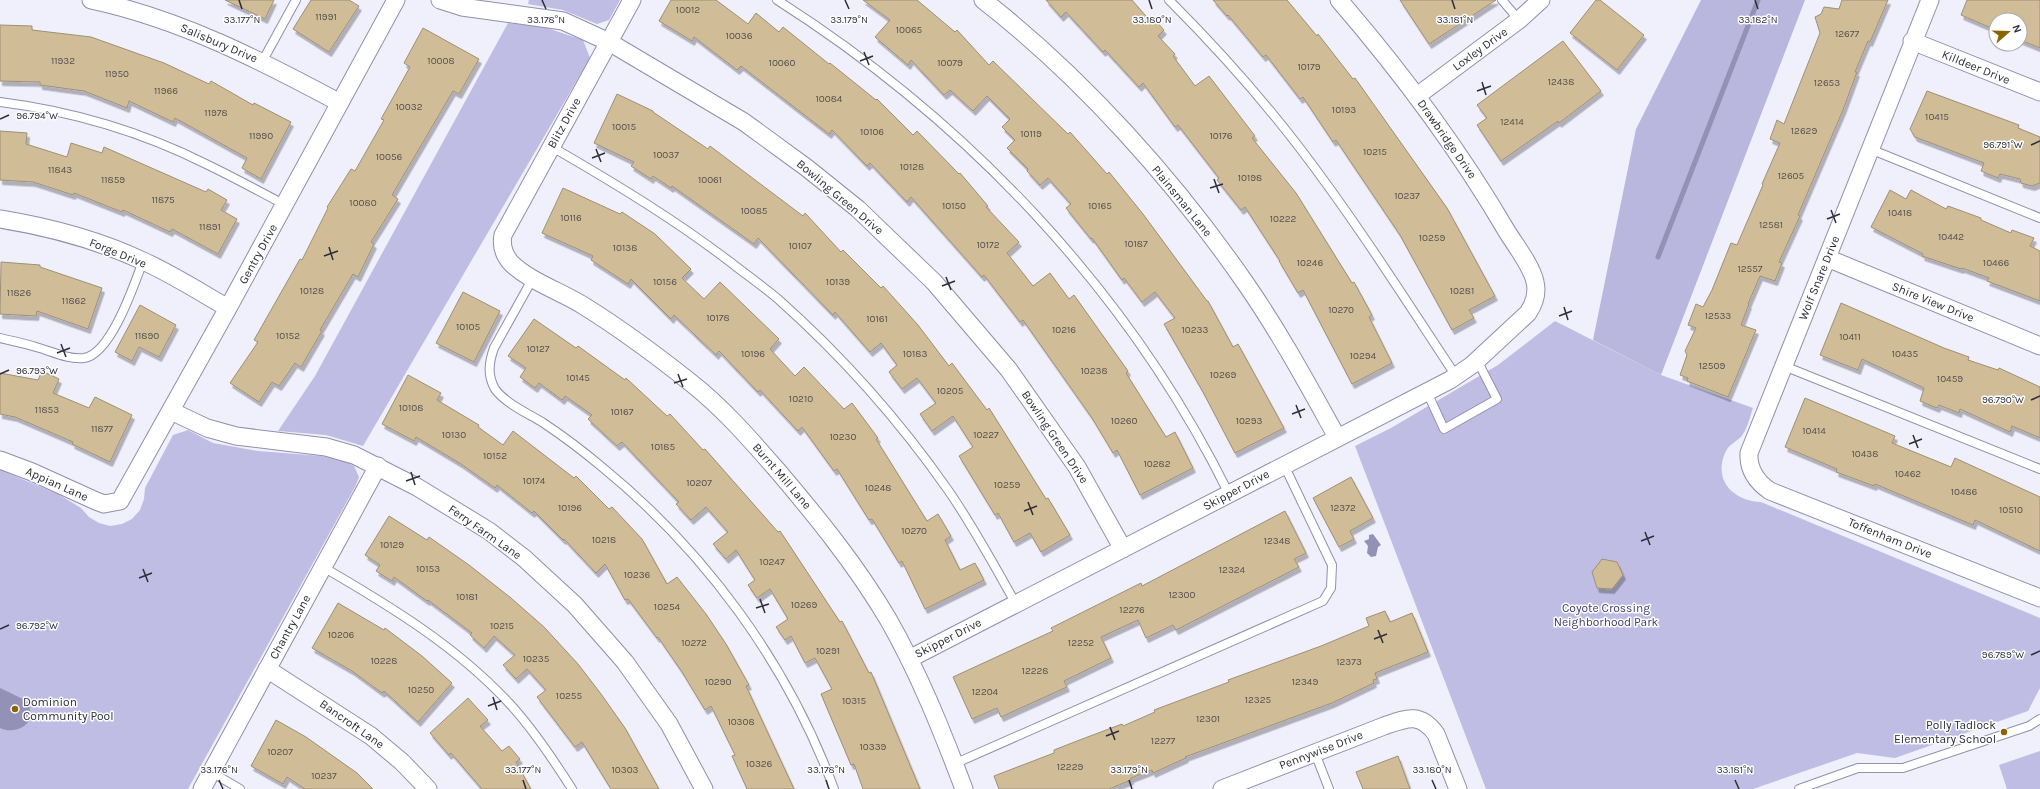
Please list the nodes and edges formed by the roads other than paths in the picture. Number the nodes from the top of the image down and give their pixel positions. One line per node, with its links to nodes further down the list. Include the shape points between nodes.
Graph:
1 (91, 0): 16 (street, Salisbury Drive, via 214,39)
2 (296, 0): 16 (lane)
3 (396, 0): 20 (street, Gentry Drive)
4 (440, 0): 15 (street, Bowling Green Drive, via 462,8 563,21)
5 (632, 0): 15 (street, Blitz Drive)
6 (777, 0): 45 (lane, via 836,39 888,78 947,126 1017,194 1098,287 1144,349 1191,423)
7 (984, 0): 39 (street, Plainsman Lane, via 1073,79 1192,210 1250,290)
8 (1169, 0): 36 (lane, via 1241,77 1301,149)
9 (1339, 0): 18 (street, Drawbridge Drive)
10 (1502, 0): 13 (lane)
11 (1541, 0): 13 (street, Loxley Drive)
12 (1930, 0): 14 (street, Wolf Snare Drive)
13 (1519, 20): 18 (street, Loxley Drive)
14 (1912, 41): 17 (street, Killdeer Drive); 22 (street, Wolf Snare Drive)
15 (609, 42): 21 (street, Blitz Drive); 47 (street, Bowling Green Drive, via 776,143 858,209 912,260 1009,370 1077,467)
16 (262, 62): 20 (street, Salisbury Drive)
17 (2040, 92)
18 (1417, 96): 30 (street, Drawbridge Drive, via 1497,215 1533,274)
19 (0, 102): 23 (lane, via 70,114 136,134 205,163)
20 (340, 103): 23 (street, Gentry Drive)
21 (552, 147): 26 (street, Blitz Drive, via 503,235); 50 (lane, via 700,238 777,298 836,354 912,441 948,490)
22 (1870, 149): 24 (lane); 27 (street, Wolf Snare Drive)
23 (285, 205): 31 (street, Gentry Drive)
24 (2040, 218)
25 (0, 219): 28 (street, Forge Drive, via 36,225)
26 (503, 248): 29 (street, Burnt Mill Lane, via 512,264)
27 (1827, 258): 33 (street, Shire View Drive); 35 (street, Wolf Snare Drive)
28 (143, 261): 31 (street, Forge Drive); 32 (lane, via 108,338 96,354 84,358 64,356)
29 (532, 278): 51 (street, Burnt Mill Lane, via 583,305 631,337 692,384 751,440 819,519 887,619); 62 (lane, via 492,354 489,366 496,389 598,463 682,541 736,608 781,678 816,745)
30 (1537, 290): 34 (street, Skipper Drive, via 1533,306 1528,313)
31 (228, 308): 38 (street, Gentry Drive)
32 (0, 338)
33 (2040, 346)
34 (1477, 360): 36 (street, Skipper Drive); 37 (lane, via 1497,398 1444,429)
35 (1784, 366): 43 (street, Wolf Snare Drive, via 1750,453); 44 (lane)
36 (1456, 376): 37 (street, Skipper Drive)
37 (1427, 392): 39 (street, Skipper Drive)
38 (171, 411): 42 (street, Ferry Farm Lane, via 207,428 236,436 335,449); 46 (street, Gentry Drive, via 125,495)
39 (1337, 437): 41 (street, Skipper Drive)
40 (0, 460): 46 (street, Appian Lane, via 96,501 104,504)
41 (1284, 465): 45 (street, Skipper Drive); 55 (lane, via 1332,565 1331,588 1323,601)
42 (378, 466): 48 (street, Chantry Lane); 61 (street, Ferry Farm Lane, via 489,531 524,558 575,605 651,696 673,730)
43 (1750, 467): 49 (street, Toffenham Drive, via 1760,483 1770,491)
44 (2040, 468)
45 (1229, 494): 47 (street, Skipper Drive)
46 (114, 503)
47 (1123, 549): 50 (street, Skipper Drive)
48 (323, 567): 52 (street, Chantry Lane); 60 (lane, via 432,634 486,681 526,722)
49 (2040, 598)
50 (1016, 604): 51 (street, Skipper Drive)
51 (909, 659): 55 (street, Burnt Mill Lane)
52 (267, 669): 56 (street, Chantry Lane); 59 (street, Bancroft Lane, via 372,736)
53 (2040, 719): 67 (lane, via 2029,726 1903,768 1858,768)
54 (1315, 753): 64 (street, Pennywise Drive); 65 (lane); 66 (street, Pennywise Drive, via 1404,719 1416,718 1431,727 1436,734)
55 (954, 764): 63 (street, Burnt Mill Lane)
56 (211, 772): 57 (street, Chantry Lane); 58 (lane)
57 (202, 789)
58 (240, 789)
59 (428, 789)
60 (572, 789)
61 (704, 789)
62 (834, 789)
63 (964, 789)
64 (1222, 789)
65 (1329, 789)
66 (1458, 789)
67 (1799, 789)

